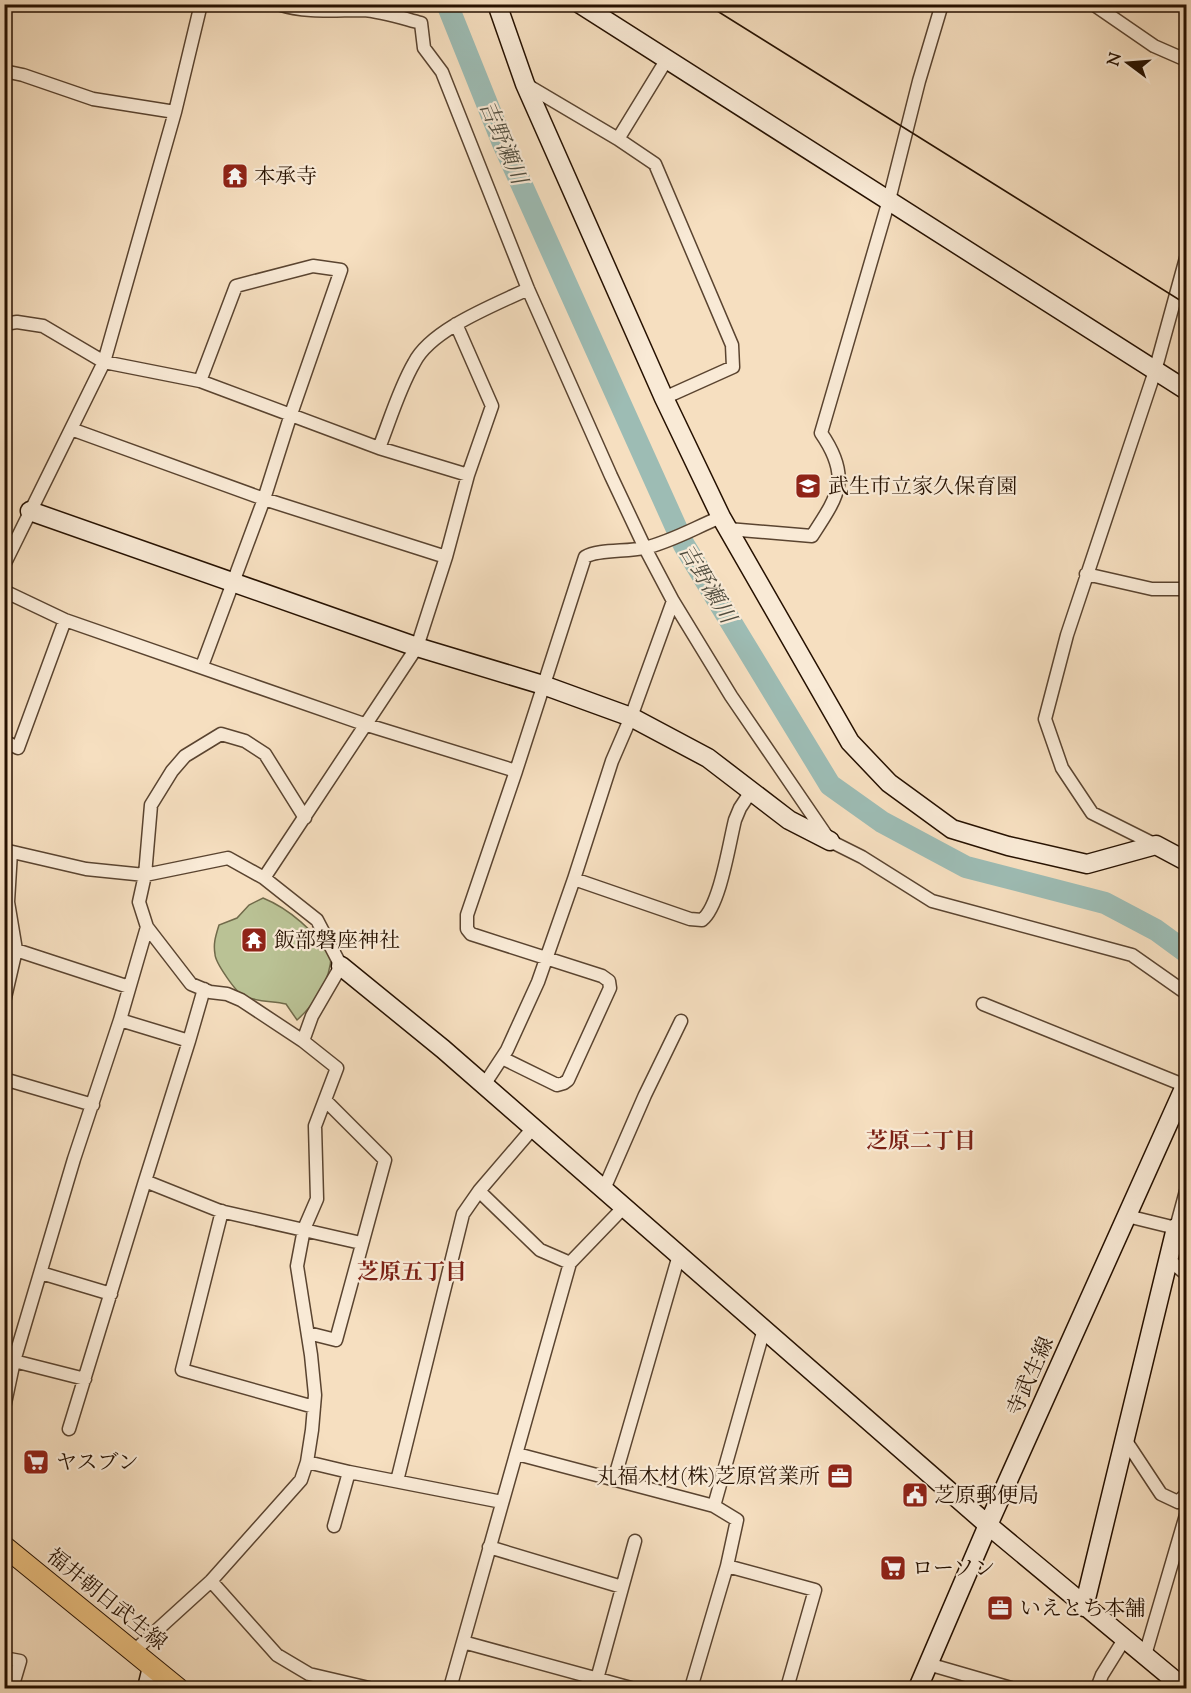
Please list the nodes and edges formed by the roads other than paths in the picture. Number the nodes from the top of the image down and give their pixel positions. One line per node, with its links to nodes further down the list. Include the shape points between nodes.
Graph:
1 (201, 4): 11 (street)
2 (278, 4): 15 (street, via 330,12 364,10 421,23 424,48 442,72)
3 (496, 4): 10 (street)
4 (580, 4): 7 (street)
5 (942, 4): 13 (street)
6 (1093, 4): 8 (street, via 1154,45)
7 (667, 59): 12 (street); 13 (street)
8 (1186, 60)
9 (4, 71): 11 (street, via 93,99)
10 (525, 84): 12 (street); 22 (street)
11 (175, 112): 18 (street)
12 (618, 139): 22 (street, via 655,164 732,345 733,367)
13 (889, 201): 19 (street); 29 (street, via 821,434 837,463 839,483 835,500 812,536)
14 (1186, 258): 19 (street)
15 (528, 289): 17 (street); 30 (street)
16 (4, 324): 18 (street, via 43,326)
17 (456, 324): 25 (street, via 427,346 414,362); 26 (street, via 492,406)
18 (105, 362): 20 (street); 24 (street)
19 (1155, 371): 21 (street); 33 (street)
20 (200, 381): 23 (street); 23 (street, via 236,286 314,266 341,270)
21 (1186, 390)
22 (664, 398): 29 (street)
23 (291, 414): 25 (street); 27 (street)
24 (71, 429): 27 (street); 28 (street)
25 (379, 448): 26 (street)
26 (468, 476): 31 (street)
27 (264, 499): 31 (street); 34 (street)
28 (30, 511): 32 (street); 34 (street)
29 (725, 523): 30 (street, via 693,529); 49 (street, via 850,742 889,783 923,809 952,830 1087,864)
30 (645, 548): 37 (street); 41 (street, via 592,552 585,557)
31 (446, 557): 39 (street)
32 (4, 565)
33 (1086, 574): 35 (street, via 1152,589); 49 (street, via 1046,719 1062,768 1092,813)
34 (233, 582): 39 (street); 40 (street)
35 (1186, 589)
36 (4, 591): 38 (street)
37 (673, 601): 42 (street); 48 (street, via 731,696)
38 (65, 620): 40 (street); 44 (street, via 18,748)
39 (417, 647): 41 (street); 43 (street)
40 (202, 666): 43 (street)
41 (543, 685): 42 (street); 45 (street)
42 (631, 717): 46 (street, via 708,758); 54 (street, via 612,761)
43 (364, 724): 45 (street); 47 (street)
44 (4, 741)
45 (516, 771): 57 (street, via 466,923 471,934)
46 (752, 790): 48 (street, via 789,820); 54 (street, via 735,820 715,902 702,920)
47 (305, 818): 52 (street, via 265,754 245,741 221,734 185,756 151,805); 53 (street)
48 (830, 841): 61 (street, via 862,856 932,901 1132,955)
49 (1156, 845): 51 (street)
50 (8, 851): 52 (street, via 86,870); 56 (street, via 8,902)
51 (1186, 861)
52 (145, 874): 53 (street, via 228,858); 55 (street, via 139,902)
53 (264, 878): 58 (street, via 316,920)
54 (574, 879): 57 (street)
55 (147, 927): 59 (street); 60 (street, via 191,984)
56 (16, 950): 59 (street); 62 (street)
57 (546, 958): 68 (street); 68 (street, via 609,981 604,1004 564,1083 557,1085)
58 (341, 966): 67 (street, via 312,1016); 70 (street)
59 (129, 987): 64 (street)
60 (204, 989): 66 (street); 67 (street, via 241,1000)
61 (1186, 993)
62 (4, 1002)
63 (983, 1004): 71 (street)
64 (120, 1020): 66 (street); 73 (street)
65 (681, 1021): 76 (street)
66 (189, 1041): 75 (street)
67 (303, 1041): 72 (street, via 337,1068)
68 (502, 1058): 70 (street)
69 (4, 1079): 73 (street)
70 (484, 1085): 74 (street)
71 (1186, 1085): 81 (street, 寺武生線)
72 (325, 1100): 83 (street, via 315,1126 317,1199); 84 (street, via 385,1160)
73 (93, 1105): 88 (street)
74 (533, 1128): 76 (street); 77 (street)
75 (145, 1181): 80 (street); 90 (street)
76 (604, 1189): 79 (street)
77 (479, 1191): 87 (street, via 540,1251); 103 (street, via 462,1214)
78 (1186, 1191): 82 (street)
79 (624, 1207): 85 (street); 87 (street)
80 (222, 1211): 83 (street); 95 (street, via 183,1370)
81 (1127, 1216): 82 (street); 108 (street, 寺武生線)
82 (1176, 1228): 86 (street)
83 (304, 1229): 84 (street); 92 (street, via 297,1266)
84 (361, 1243): 92 (street, via 336,1340)
85 (680, 1255): 91 (street); 102 (street)
86 (1167, 1258): 89 (street); 98 (street)
87 (570, 1263): 99 (street)
88 (40, 1273): 90 (street); 93 (street)
89 (1186, 1274)
90 (111, 1294): 94 (street)
91 (764, 1329): 106 (street); 108 (street)
92 (308, 1333): 95 (street)
93 (14, 1361): 94 (street); 96 (street)
94 (85, 1378): 97 (street)
95 (314, 1407): 100 (street)
96 (4, 1408)
97 (69, 1429)
98 (1124, 1438): 104 (street, via 1161,1494 1178,1502); 116 (street)
99 (517, 1454): 102 (street); 105 (street)
100 (307, 1462): 101 (street); 114 (street, via 300,1480)
101 (350, 1472): 103 (street); 109 (street)
102 (614, 1480): 106 (street)
103 (397, 1481): 105 (street)
104 (1186, 1494)
105 (502, 1502): 112 (street)
106 (714, 1506): 113 (street, via 737,1520)
107 (1186, 1515): 120 (street)
108 (988, 1525): 116 (street); 122 (street, 寺武生線)
109 (334, 1526)
110 (635, 1541): 115 (street)
111 (4, 1546): 119 (main road, 福井朝日武生線)
112 (489, 1547): 115 (street); 118 (street)
113 (727, 1566): 131 (street); 132 (street, via 815,1590)
114 (211, 1581): 119 (street); 128 (street, via 277,1655 309,1674)
115 (622, 1587): 124 (street)
116 (1084, 1606): 117 (street)
117 (1125, 1638): 120 (street); 135 (street)
118 (463, 1642): 124 (street); 129 (street)
119 (134, 1651): 123 (main road, 福井朝日武生線)
120 (1145, 1655): 136 (street)
121 (4, 1658): 125 (street, via 20,1661)
122 (928, 1664): 133 (street, 寺武生線); 134 (street)
123 (152, 1667): 126 (street); 127 (main road, 福井朝日武生線)
124 (597, 1679): 130 (street)
125 (12, 1689)
126 (147, 1689)
127 (178, 1689)
128 (369, 1689)
129 (450, 1689)
130 (631, 1689)
131 (691, 1689)
132 (787, 1689)
133 (918, 1689)
134 (1011, 1689)
135 (1097, 1689)
136 (1184, 1689)

